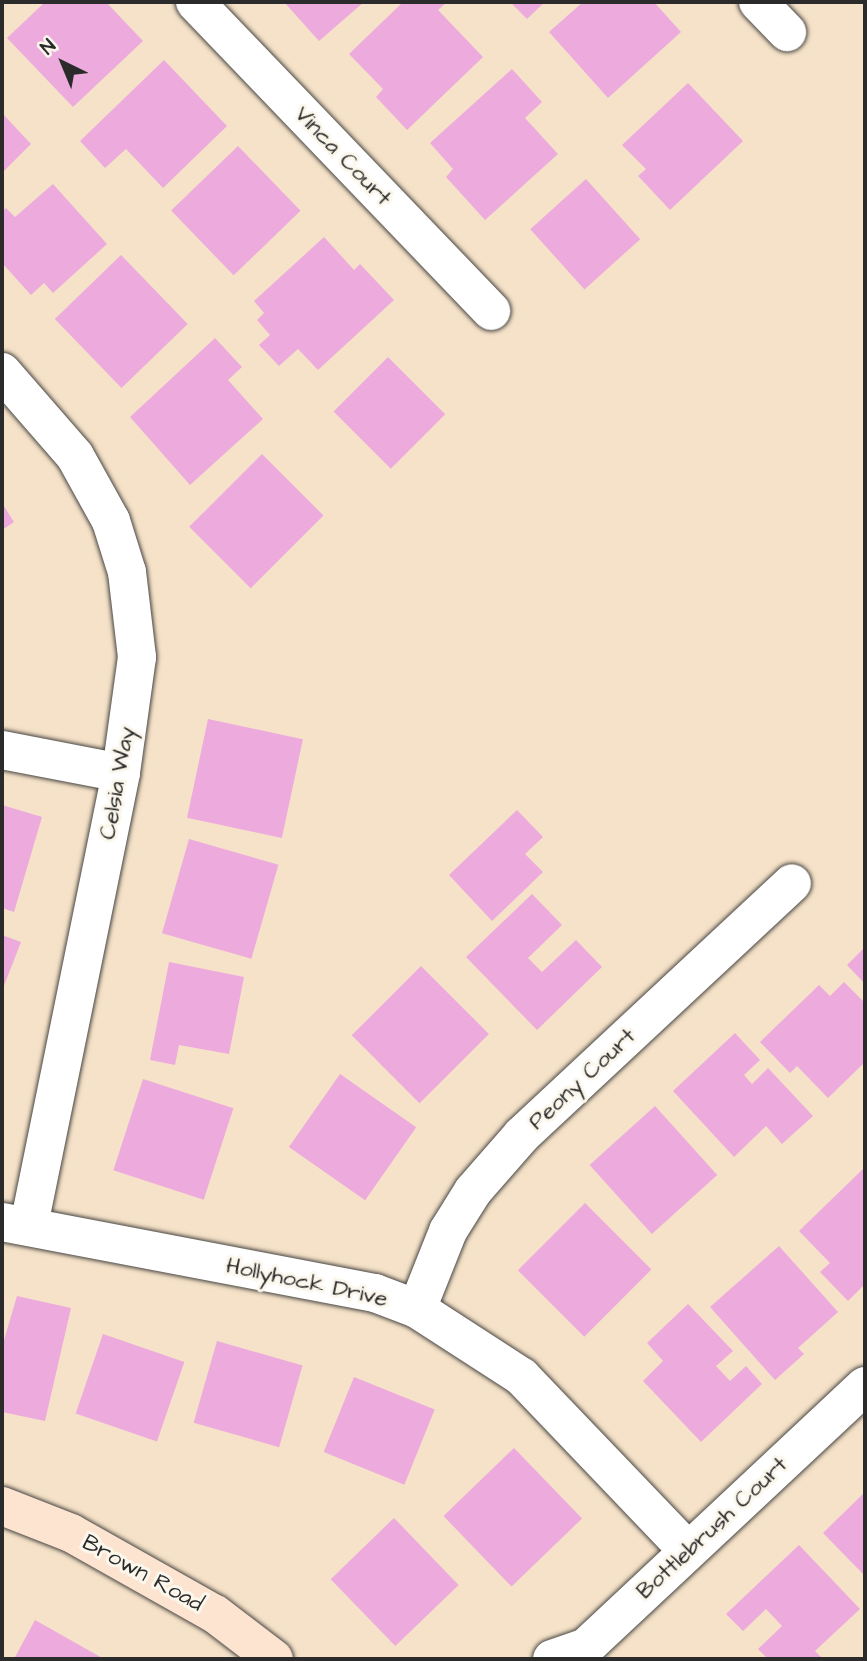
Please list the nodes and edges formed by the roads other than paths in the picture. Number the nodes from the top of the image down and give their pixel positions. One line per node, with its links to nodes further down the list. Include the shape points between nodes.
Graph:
1 (195, 2): 4 (street, Vinca Court)
2 (758, 2): 3 (street)
3 (786, 32)
4 (491, 311)
5 (2, 372): 7 (street, Celsia Way, via 75,456 111,521 127,572 137,657)
6 (2, 750): 7 (street)
7 (121, 773): 9 (street, Celsia Way)
8 (792, 883): 10 (street, Peony Court, via 506,1153 473,1191 448,1231)
9 (15, 1224): 10 (street, Hollyhock Drive, via 375,1293)
10 (417, 1310): 13 (street, Hollyhock Drive, via 522,1377)
11 (865, 1386): 13 (street, Bottlebrush Court)
12 (2, 1506): 14 (street, Brown Road, via 71,1532 215,1614)
13 (688, 1551): 15 (street, Bottlebrush Court, via 586,1647)
14 (274, 1659)
15 (552, 1659)

